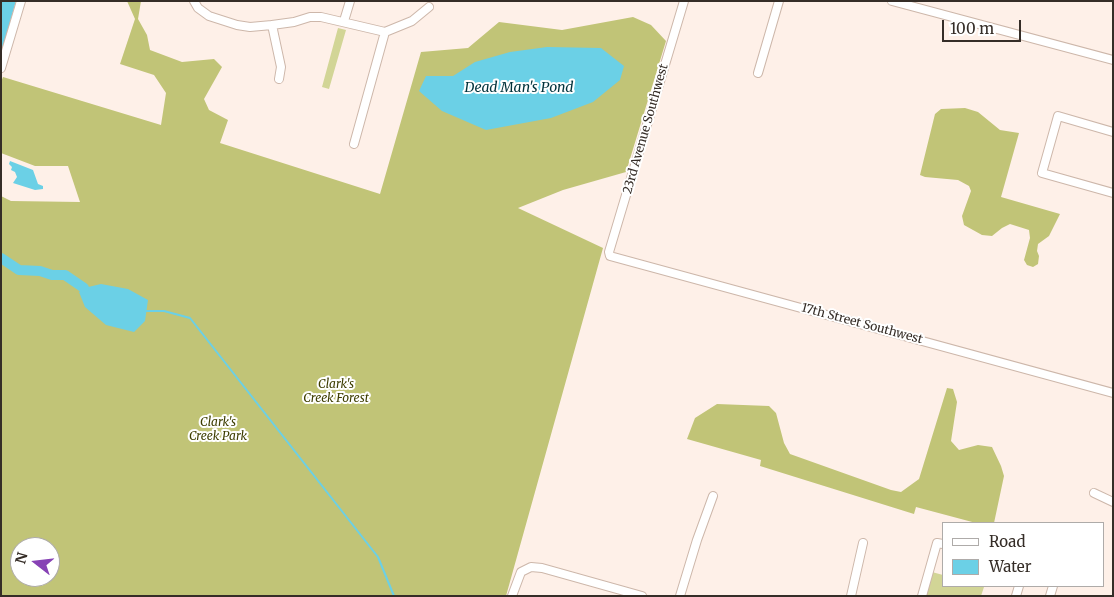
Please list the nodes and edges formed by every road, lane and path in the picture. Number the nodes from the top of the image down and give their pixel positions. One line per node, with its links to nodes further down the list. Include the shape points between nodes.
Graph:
1 (20, 1): 12 (street)
2 (194, 1): 9 (street, via 204,13 228,23 250,27)
3 (350, 1): 8 (street)
4 (684, 1): 18 (street, 23rd Avenue Southwest)
5 (779, 1): 13 (street)
6 (892, 1): 11 (street)
7 (429, 7): 10 (street, via 412,21)
8 (344, 21): 9 (street, via 315,16); 10 (street)
9 (272, 25): 14 (street, via 281,67)
10 (385, 32): 16 (street)
11 (1113, 60)
12 (1, 68)
13 (758, 73)
14 (279, 78)
15 (1113, 132): 17 (street, via 1058,116 1042,173)
16 (354, 144)
17 (1113, 193)
18 (610, 256): 19 (street, 17th Street Southwest)
19 (1113, 393)
20 (1094, 493): 22 (street)
21 (713, 496): 27 (street)
22 (1113, 502)
23 (863, 543): 28 (street)
24 (940, 544): 29 (street)
25 (512, 596): 26 (street, via 521,572 542,568)
26 (642, 596)
27 (680, 596)
28 (851, 596)
29 (922, 596)

